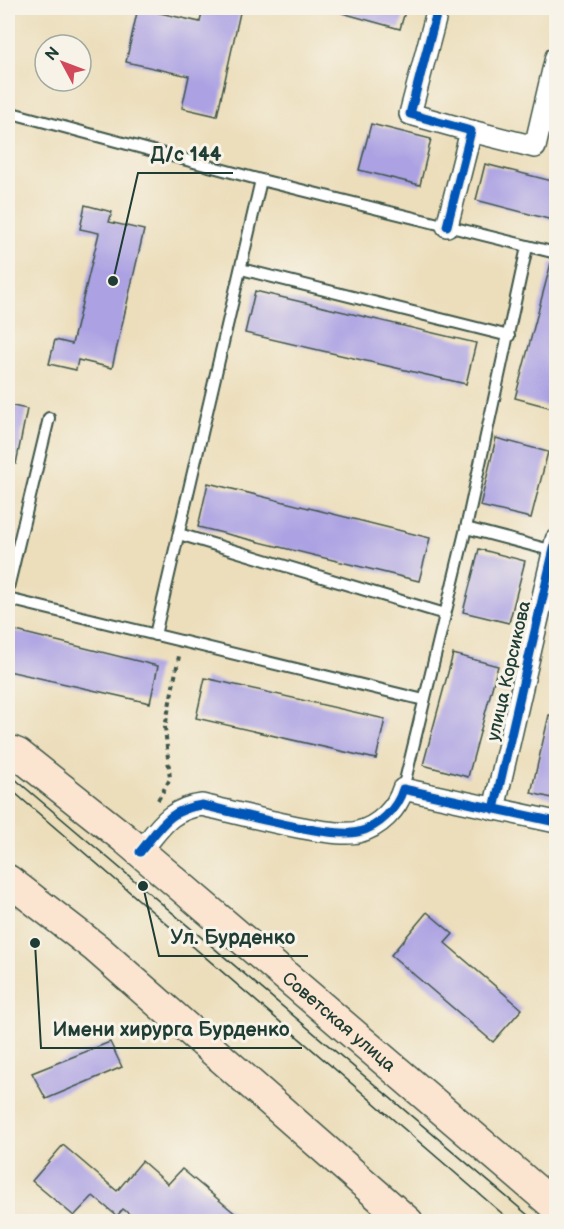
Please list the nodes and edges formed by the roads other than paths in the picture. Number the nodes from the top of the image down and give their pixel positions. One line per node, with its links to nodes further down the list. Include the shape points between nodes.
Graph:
1 (438, 8): 4 (street, via 410,114)
2 (556, 57): 4 (street, via 535,147)
3 (8, 112): 5 (lane)
4 (471, 131): 6 (street)
5 (261, 180): 6 (lane); 9 (lane)
6 (447, 226): 7 (lane)
7 (527, 247): 8 (lane); 10 (lane)
8 (556, 253)
9 (241, 269): 10 (lane); 13 (lane)
10 (509, 336): 12 (lane)
11 (49, 418): 15 (lane)
12 (466, 528): 14 (lane); 17 (lane)
13 (179, 534): 17 (lane); 18 (lane)
14 (555, 545): 22 (street, улица Корсикова)
15 (8, 588)
16 (8, 599): 18 (lane)
17 (445, 614): 19 (lane)
18 (155, 634): 19 (lane)
19 (424, 700): 21 (lane)
20 (8, 750): 24 (main road, Советская улица)
21 (403, 789): 22 (street); 24 (street, via 400,801 390,813 357,833 327,832 202,805 184,807 169,818)
22 (494, 809): 23 (street)
23 (556, 822)
24 (140, 852): 26 (main road, Советская улица)
25 (8, 880): 27 (main road, via 96,948)
26 (556, 1207)
27 (408, 1221)

